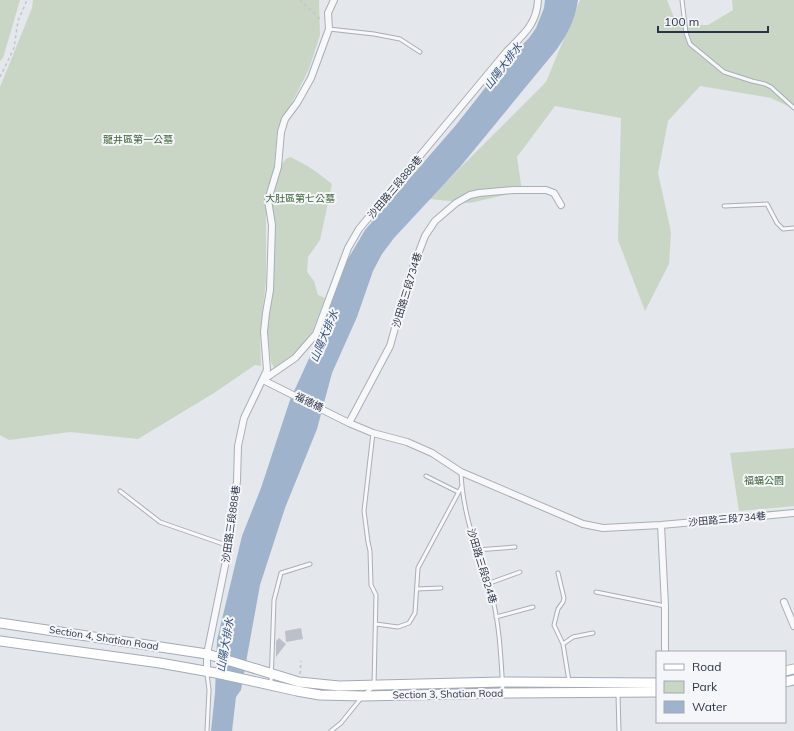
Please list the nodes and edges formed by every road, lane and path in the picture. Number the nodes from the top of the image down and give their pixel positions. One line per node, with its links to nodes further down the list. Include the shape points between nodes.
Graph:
1 (27, 0): 8 (path, via 18,21 14,48)
2 (300, 0): 6 (path, via 314,11)
3 (334, 0): 6 (street, via 328,13)
4 (538, 0): 13 (street, 沙田路三段888巷, via 538,8 529,29 507,51 360,229 348,248 316,334 295,358)
5 (682, 0): 9 (lane, via 686,34 690,44 724,72 772,87)
6 (329, 29): 7 (lane, via 400,39); 13 (street, via 311,78 285,119 281,132 278,167 268,200 272,225 270,290 264,332 267,370)
7 (420, 52)
8 (0, 77)
9 (794, 108)
10 (561, 205): 15 (street, 沙田路三段734巷, via 554,193 546,190 479,193 456,203 435,221 425,236 409,278 390,346)
11 (724, 206): 12 (lane, via 768,204 777,223 783,229)
12 (794, 228)
13 (263, 380): 14 (street, 福德橋); 24 (street, 沙田路三段888巷, via 244,418 238,446 237,481)
14 (329, 412): 15 (street, 沙田路三段734巷)
15 (349, 423): 16 (street, 沙田路三段734巷)
16 (373, 433): 17 (street, 沙田路三段734巷, via 407,442 432,453); 41 (lane, via 364,512 370,551 371,585 376,595)
17 (461, 472): 19 (lane, 沙田路三段824巷); 23 (street, 沙田路三段734巷, via 583,524 603,528)
18 (426, 476): 21 (lane)
19 (462, 486): 21 (lane); 26 (lane, 沙田路三段824巷)
20 (120, 491): 24 (lane, via 160,522)
21 (458, 492): 32 (lane, via 418,568)
22 (794, 513): 23 (street, 沙田路三段734巷)
23 (661, 525): 35 (street)
24 (229, 546): 47 (street, 沙田路三段888巷)
25 (515, 548): 26 (lane)
26 (476, 550): 30 (lane, 沙田路三段824巷)
27 (310, 564): 51 (lane, via 281,573 274,600)
28 (520, 572): 30 (lane)
29 (558, 573): 45 (lane, via 564,598 554,625)
30 (487, 584): 37 (lane, 沙田路三段824巷)
31 (441, 588): 32 (lane)
32 (417, 589): 41 (lane, via 415,612 409,623 398,627)
33 (596, 592): 35 (lane)
34 (784, 602): 42 (street)
35 (665, 606): 46 (street)
36 (533, 607): 37 (lane)
37 (496, 616): 54 (lane, 沙田路三段824巷)
38 (0, 618): 40 (main road)
39 (0, 623): 40 (main road, Section 4, Shatian Road)
40 (12, 624): 47 (main road, Section 4, Shatian Road)
41 (376, 624): 58 (lane)
42 (794, 626)
43 (593, 633): 45 (lane, via 573,637)
44 (0, 641): 50 (main road, Section 4, Shatian Road)
45 (563, 644): 55 (lane)
46 (665, 651)
47 (208, 654): 48 (main road, Section 4, Shatian Road); 50 (street, 沙田路三段888巷)
48 (218, 657): 51 (main road, Section 3, Shatian Road)
49 (301, 661): 53 (path)
50 (211, 672): 52 (main road, Section 4, Shatian Road); 63 (lane)
51 (272, 674): 53 (main road, Section 3, Shatian Road); 57 (lane)
52 (241, 678): 57 (main road, Section 3, Shatian Road)
53 (299, 682): 58 (main road, Section 3, Shatian Road)
54 (502, 682): 55 (main road, Section 3, Shatian Road); 58 (main road, Section 3, Shatian Road); 61 (lane, 沙田路三段824巷)
55 (570, 683): 56 (main road, Section 3, Shatian Road)
56 (656, 683)
57 (271, 686): 62 (main road, Section 3, Shatian Road, via 320,695)
58 (374, 686): 62 (lane)
59 (618, 692): 60 (main road, Section 3, Shatian Road); 61 (main road, Section 3, Shatian Road); 65 (lane)
60 (656, 692)
61 (503, 693): 62 (main road, Section 3, Shatian Road)
62 (363, 696): 64 (lane)
63 (207, 731)
64 (331, 731)
65 (619, 731)

